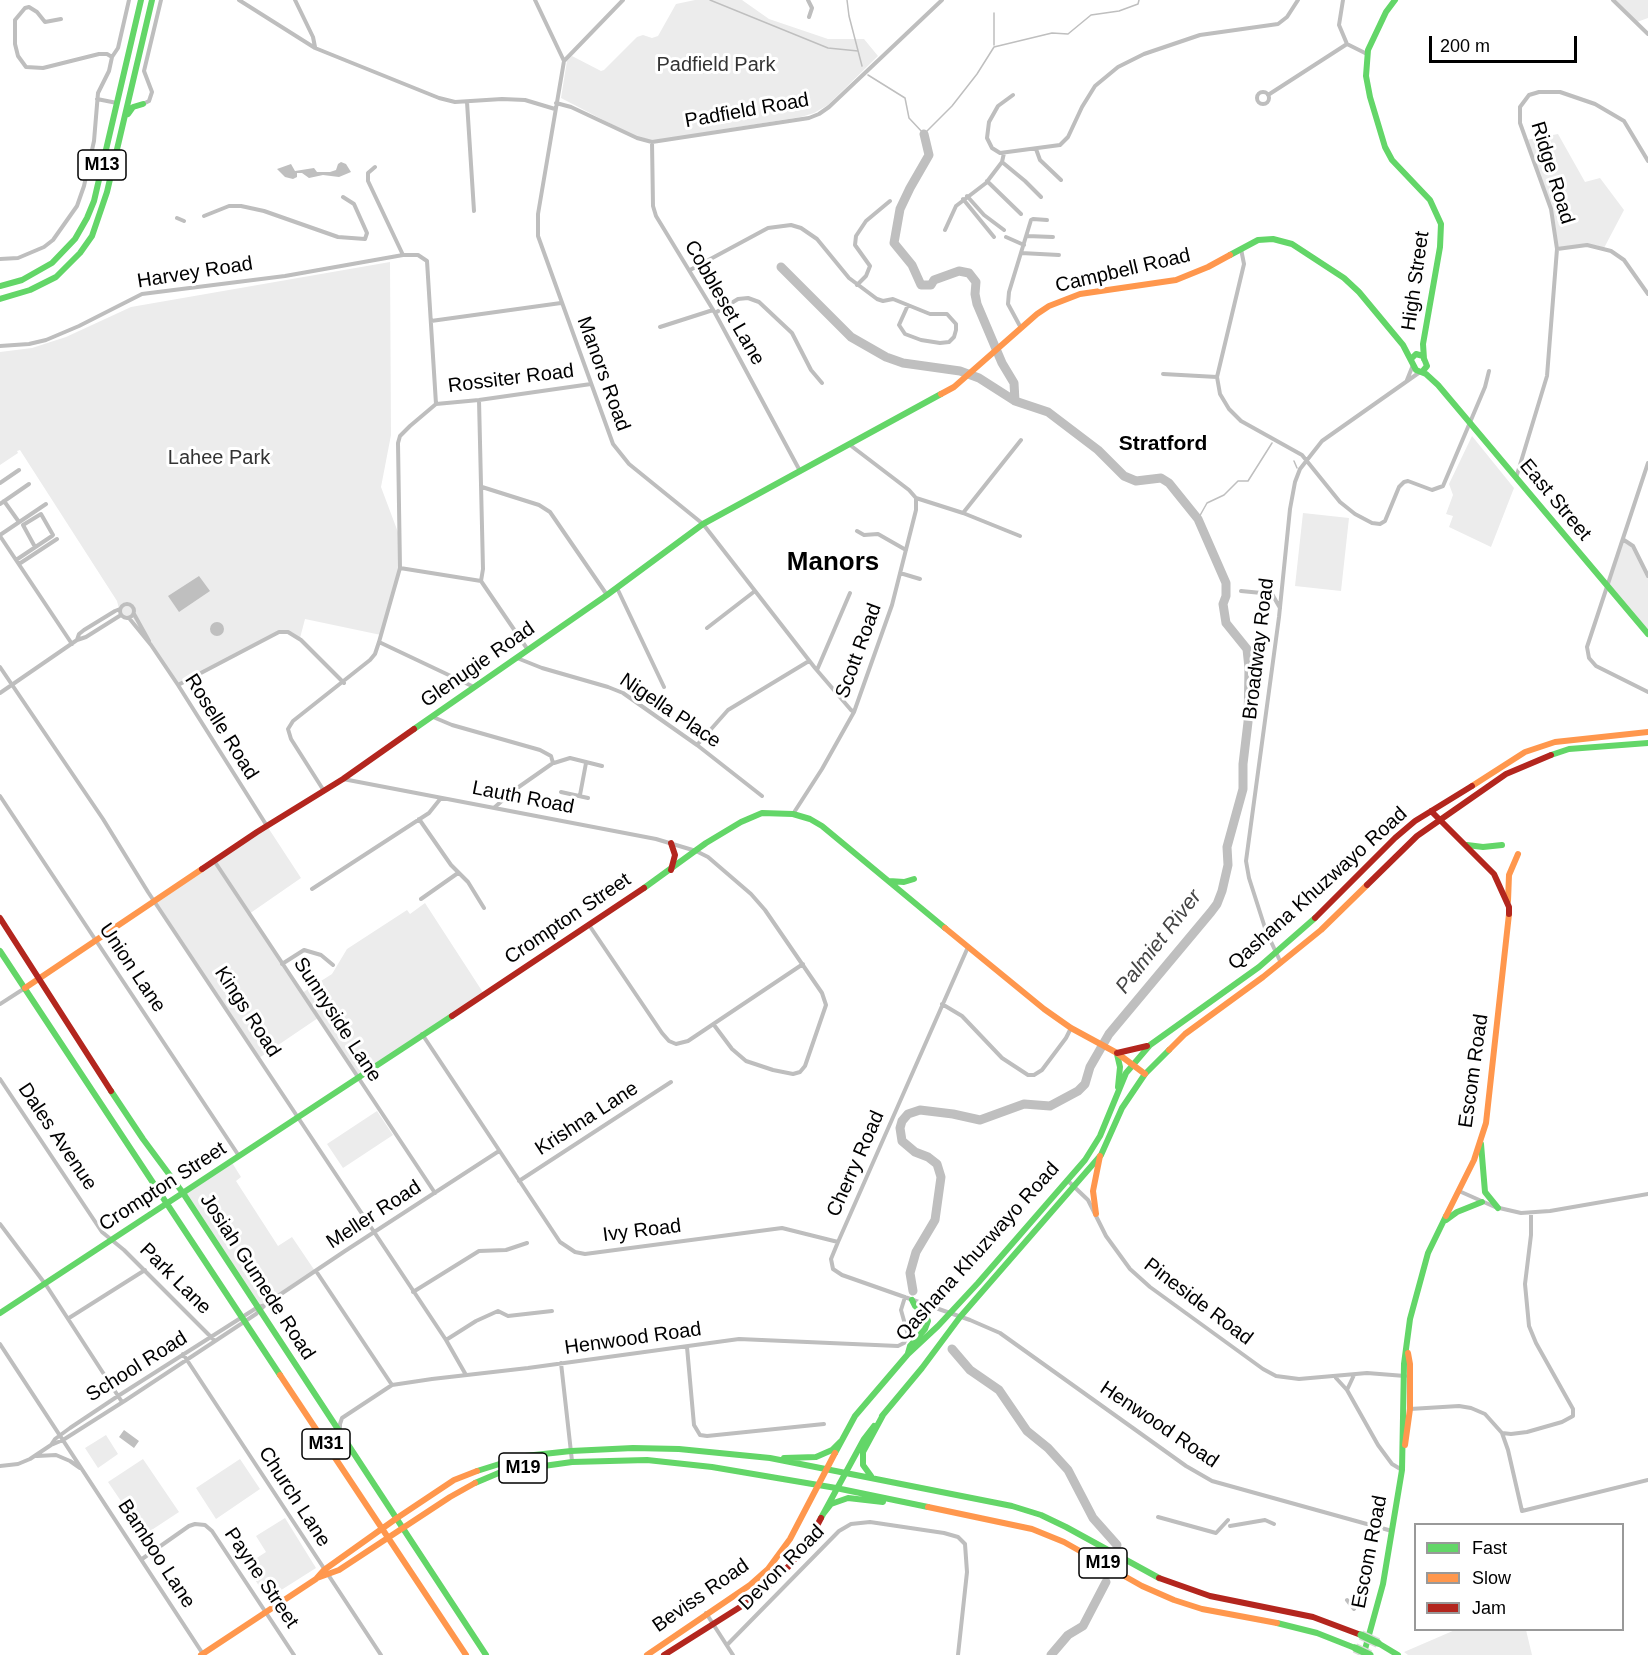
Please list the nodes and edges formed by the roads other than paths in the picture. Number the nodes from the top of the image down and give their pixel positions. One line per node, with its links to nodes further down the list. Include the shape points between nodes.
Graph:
1 (129, 0): 21 (street, via 118,48)
2 (141, 0): 28 (main road, M13)
3 (152, 0): 23 (main road, M13)
4 (161, 0): 30 (street, via 144,71 152,95)
5 (239, 0): 19 (street)
6 (295, 0): 19 (street)
7 (535, 0): 22 (street)
8 (623, 0): 22 (street)
9 (808, 0): 15 (street, via 812,8)
10 (942, 0): 33 (street, Padfield Road, via 819,114)
11 (1298, 0): 34 (street, via 1278,24 1200,35 1118,67 1095,86 1063,143)
12 (1343, 0): 18 (street, via 1339,24)
13 (1395, 0): 20 (main road, High Street)
14 (1613, 0): 17 (street)
15 (809, 17)
16 (61, 20): 21 (street, via 46,22 29,7 15,20 15,44 22,64 44,68 105,53)
17 (1648, 34)
18 (1347, 44): 20 (street); 25 (street)
19 (315, 48): 27 (street, via 439,98)
20 (1367, 54): 74 (main road, High Street, via 1370,97 1385,147 1392,160 1430,200 1441,225)
21 (112, 57): 26 (street)
22 (564, 61): 29 (street, Manors Road)
23 (131, 91): 30 (main road); 32 (main road, M13)
24 (1013, 94): 35 (street, via 996,109 987,130 992,148)
25 (1268, 95)
26 (97, 99): 28 (street); 61 (street, via 94,141 74,213 44,247 18,258)
27 (467, 102): 31 (street, via 525,100); 45 (street)
28 (117, 103): 64 (main road, M13, via 94,201 75,239 43,270)
29 (556, 103): 31 (street, Manors Road); 33 (street, Padfield Road)
30 (142, 104): 32 (main road, via 131,109)
31 (555, 109): 67 (street, Manors Road, via 537,229)
32 (123, 125): 66 (main road, M13, via 99,222 80,254 45,284)
33 (652, 142): 62 (street, Cobbleset Lane, via 654,212)
34 (1036, 149): 35 (street); 39 (street, via 1040,160)
35 (1005, 153): 37 (street)
36 (1648, 161): 57 (street, Ridge Road, via 1627,125 1605,108 1560,92 1539,92 1526,99 1520,111 1521,123 1548,197)
37 (1002, 162): 40 (street); 42 (street)
38 (375, 167): 59 (street, via 368,173 368,181)
39 (1061, 180)
40 (987, 181): 43 (street); 46 (street)
41 (344, 197): 47 (street, via 358,211 365,239 338,237 241,206 228,206)
42 (1041, 197)
43 (965, 198): 49 (street, via 956,206); 50 (street); 52 (street)
44 (890, 201): 63 (street, via 866,220 856,236 855,245 870,266)
45 (474, 212)
46 (1022, 214)
47 (204, 216)
48 (1047, 220): 51 (street, via 1032,219)
49 (945, 230)
50 (1004, 230)
51 (1027, 236): 54 (street); 55 (street)
52 (994, 237)
53 (1006, 237): 55 (street)
54 (1053, 237)
55 (1024, 245): 58 (street)
56 (1241, 248): 72 (main road, Campbell Road, via 1176,280 1094,291 1059,301); 74 (main road, Campbell Road, via 1268,239 1292,244 1344,278); 77 (street, via 1243,270)
57 (1557, 249): 65 (street, via 1587,245 1617,253); 91 (street, Ridge Road, via 1547,376)
58 (1021, 253): 60 (street); 72 (street, via 1008,300)
59 (403, 255): 70 (street, via 418,255 426,261); 73 (street, Harvey Road, via 285,276 142,294 46,340)
60 (1059, 255)
61 (0, 259)
62 (690, 270): 63 (street, via 768,228 791,225 817,239); 69 (street, Cobbleset Lane)
63 (857, 285): 68 (street, via 877,299 893,299)
64 (0, 286)
65 (1648, 294)
66 (0, 299)
67 (561, 303): 70 (street); 80 (street, Manors Road)
68 (908, 305): 68 (street, via 930,314 946,314 956,324 954,337 940,343 905,334 899,325)
69 (714, 312): 71 (street); 78 (street, via 738,299 759,302 788,328); 90 (street, Cobbleset Lane)
70 (431, 321): 83 (street)
71 (660, 327)
72 (1021, 328): 81 (main road, Campbell Road)
73 (0, 346)
74 (1419, 362): 79 (street, Broadway Road); 79 (street, Broadway Road); 84 (main road, East Street)
75 (1489, 371): 84 (street)
76 (1163, 374): 77 (street)
77 (1217, 376): 87 (street, via 1220,394 1229,410 1251,428 1292,448)
78 (822, 383)
79 (1405, 383): 87 (street, Broadway Road, via 1329,435)
80 (591, 384): 82 (street, Rossiter Road); 100 (street, Manors Road, via 619,454)
81 (943, 393): 86 (main road, Glenugie Road)
82 (479, 400): 83 (street, Rossiter Road); 94 (street)
83 (436, 404): 109 (street, via 398,442)
84 (1470, 424): 87 (street, via 1446,483 1432,490 1404,482 1384,521 1376,524 1340,502); 91 (main road, East Street)
85 (1021, 440): 98 (street)
86 (850, 445): 90 (main road, Glenugie Road); 95 (street)
87 (1306, 460): 120 (street, Broadway Road, via 1297,476 1290,509)
88 (1648, 463): 105 (street)
89 (19, 470): 92 (street)
90 (801, 471): 100 (main road, Glenugie Road)
91 (1516, 479): 115 (main road, East Street)
92 (0, 483)
93 (29, 484): 96 (street)
94 (482, 487): 113 (street); 119 (street, via 550,512)
95 (916, 498): 98 (street); 107 (street, Scott Road)
96 (2, 502): 99 (street)
97 (46, 504): 99 (street)
98 (963, 513): 103 (street)
99 (19, 522): 102 (street)
100 (703, 524): 114 (main road, Glenugie Road); 116 (street, Manors Road)
101 (858, 531): 107 (street, via 864,536 878,534)
102 (0, 535): 108 (street)
103 (1020, 536)
104 (57, 538): 108 (street)
105 (1624, 540): 111 (street, via 1633,546); 115 (street)
106 (35, 547): 106 (street, via 53,534 40,514 23,525); 108 (street)
107 (906, 550): 110 (street, Scott Road)
108 (17, 562): 129 (street)
109 (400, 568): 113 (street); 128 (street)
110 (900, 573): 112 (street); 143 (street, Scott Road)
111 (1648, 576)
112 (920, 579)
113 (481, 581): 131 (street)
114 (617, 588): 119 (main road, Glenugie Road); 140 (street)
115 (1607, 588): 126 (main road, East Street); 141 (street, via 1588,642 1588,655 1596,666)
116 (755, 591): 125 (street); 133 (street, Manors Road)
117 (1241, 591): 120 (street, via 1272,594)
118 (850, 593): 135 (street)
119 (608, 595): 131 (main road, Glenugie Road)
120 (1280, 608): 185 (street, Broadway Road, via 1246,861)
121 (120, 609): 122 (street, via 129,604); 123 (street); 127 (street, via 84,630)
122 (134, 613): 124 (street); 130 (street, Roselle Road)
123 (122, 615): 124 (street); 127 (street)
124 (129, 618): 130 (street, Roselle Road)
125 (706, 628)
126 (1648, 634)
127 (77, 640): 129 (street)
128 (379, 642): 136 (street, via 373,657); 139 (street)
129 (72, 644): 137 (street)
130 (151, 645): 138 (street, Roselle Road)
131 (528, 650): 132 (main road, Glenugie Road)
132 (517, 658): 139 (main road, Glenugie Road); 147 (street, Nigella Place, via 615,689)
133 (809, 661): 135 (street, Manors Road); 147 (street, via 728,710)
134 (0, 667): 137 (street, Kings Road)
135 (817, 670): 143 (street, Manors Road)
136 (344, 683): 138 (street, via 301,640 288,632 279,632); 152 (street, via 293,721 288,729)
137 (12, 685): 142 (street); 177 (street, Kings Road)
138 (178, 685): 164 (street, Roselle Road)
139 (475, 687): 144 (main road, Glenugie Road)
140 (664, 687)
141 (1648, 692)
142 (0, 693)
143 (854, 712): 161 (street, Scott Road)
144 (432, 716): 148 (street, via 544,751); 151 (main road, Glenugie Road)
145 (1648, 732): 160 (main road, Qashana Khuzwayo Road, via 1567,740 1536,748)
146 (1648, 742): 163 (main road, Qashana Khuzwayo Road, via 1549,755 1506,774)
147 (697, 745): 156 (street, Nigella Place)
148 (553, 763): 149 (street, via 570,758); 159 (street)
149 (586, 763): 150 (street); 154 (street)
150 (602, 766)
151 (343, 779): 152 (main road, Glenugie Road); 157 (street, Lauth Road)
152 (324, 791): 164 (main road, Glenugie Road)
153 (561, 792): 154 (street)
154 (580, 795): 158 (street)
155 (0, 796): 182 (street, Union Lane)
156 (762, 796)
157 (441, 798): 159 (street, Lauth Road); 162 (street)
158 (588, 798)
159 (494, 807): 165 (street, Lauth Road)
160 (1431, 811): 163 (main road, Escom Road); 185 (main road, Qashana Khuzwayo Road, via 1395,838 1347,889)
161 (793, 814): 168 (main road, Crompton Street, via 772,812 753,816); 174 (main road, Crompton Street, via 822,826)
162 (419, 819): 172 (street); 175 (street)
163 (1438, 820): 166 (main road, Escom Road); 186 (main road, Qashana Khuzwayo Road, via 1400,850 1321,930)
164 (267, 826): 170 (main road, Glenugie Road)
165 (671, 843): 168 (street, Lauth Road); 171 (main road, via 675,855)
166 (1466, 844): 167 (main road); 178 (main road, Escom Road, via 1494,874)
167 (1502, 845)
168 (696, 851): 171 (main road, Crompton Street); 188 (street, Lauth Road, via 756,899)
169 (1518, 854): 178 (main road, via 1509,875)
170 (215, 862): 177 (main road, Glenugie Road); 187 (street, Sunnyside Lane)
171 (670, 871): 181 (main road, Crompton Street)
172 (458, 873): 176 (street); 179 (street)
173 (914, 879): 174 (main road)
174 (888, 880): 183 (main road, Crompton Street)
175 (312, 889)
176 (421, 899)
177 (154, 901): 182 (main road, Glenugie Road); 205 (street, Kings Road)
178 (1509, 907): 206 (main road, Escom Road)
179 (484, 908)
180 (0, 918): 190 (main road, Josiah Gumede Road / M31)
181 (589, 925): 194 (street, via 669,1041 685,1043); 196 (main road, Crompton Street)
182 (95, 941): 190 (main road, Glenugie Road); 209 (street, Union Lane)
183 (968, 947): 193 (street, Cherry Road); 195 (main road, Crompton Street)
184 (0, 951): 191 (main road, Josiah Gumede Road / M31)
185 (1276, 953): 186 (street, Broadway Road); 197 (main road, Qashana Khuzwayo Road)
186 (1281, 963): 200 (main road, Qashana Khuzwayo Road, via 1185,1034)
187 (282, 964): 189 (street, via 304,950 321,955); 201 (street, Sunnyside Lane)
188 (803, 964): 194 (street); 194 (street, Lauth Road, via 826,1005 800,1072 788,1074 746,1061)
189 (333, 965)
190 (39, 978): 191 (main road, Glenugie Road); 215 (main road, Josiah Gumede Road / M31)
191 (25, 988): 192 (street); 218 (main road, Josiah Gumede Road / M31)
192 (0, 1004)
193 (942, 1004): 195 (street, via 962,1016 1002,1058 1028,1075 1042,1070); 226 (street, Cherry Road)
194 (714, 1024)
195 (1071, 1028): 198 (main road, Crompton Street)
196 (422, 1034): 201 (main road, Crompton Street); 207 (street, Ivy Road)
197 (1150, 1046): 198 (main road); 199 (main road, Qashana Khuzwayo Road)
198 (1117, 1053): 199 (main road, Crompton Street); 204 (main road)
199 (1133, 1065): 200 (main road, Crompton Street); 204 (main road, Qashana Khuzwayo Road)
200 (1145, 1074): 208 (main road, Qashana Khuzwayo Road, via 1122,1108)
201 (357, 1078): 205 (main road, Crompton Street); 214 (street, Sunnyside Lane)
202 (0, 1079): 225 (street, Dales Avenue)
203 (670, 1082): 211 (street, Krishna Lane)
204 (1117, 1090): 210 (main road, Qashana Khuzwayo Road, via 1100,1136)
205 (298, 1116): 209 (main road, Crompton Street); 224 (street, Kings Road)
206 (1481, 1142): 213 (main road, Escom Road); 219 (main road, via 1485,1192)
207 (499, 1151): 211 (street, Ivy Road); 214 (street, Meller Road)
208 (1101, 1155): 212 (main road, Qashana Khuzwayo Road); 221 (main road, via 1093,1191)
209 (239, 1156): 215 (main road, Crompton Street)
210 (1067, 1180): 212 (street, Pineside Road); 236 (main road, Qashana Khuzwayo Road)
211 (519, 1181): 226 (street, Ivy Road, via 560,1242 574,1252 585,1254 782,1228)
212 (1074, 1185): 221 (street, Pineside Road); 237 (main road, Qashana Khuzwayo Road)
213 (1459, 1191): 217 (street); 222 (main road, Escom Road)
214 (435, 1193): 224 (street, Meller Road)
215 (183, 1194): 218 (main road, Crompton Street); 233 (main road, Josiah Gumede Road / M31)
216 (1648, 1194): 220 (street)
217 (1482, 1202): 219 (street); 222 (main road)
218 (167, 1204): 225 (main road, Crompton Street); 239 (main road, Josiah Gumede Road / M31)
219 (1498, 1208): 220 (street)
220 (1531, 1213): 260 (street, via 1525,1284 1529,1326 1573,1409 1573,1416 1527,1432)
221 (1096, 1214): 251 (street, Pineside Road, via 1106,1236 1130,1269 1255,1365 1288,1378)
222 (1444, 1221): 250 (main road, Escom Road, via 1428,1253 1410,1319)
223 (0, 1224): 230 (street)
224 (374, 1233): 229 (street, Meller Road); 231 (street, Kings Road)
225 (111, 1241): 228 (street, Park Lane); 230 (main road, Crompton Street)
226 (838, 1242): 232 (street, Cherry Road, via 831,1259 835,1271)
227 (527, 1243): 231 (street, via 506,1250 480,1251)
228 (145, 1270): 238 (street); 240 (street, Park Lane)
229 (316, 1271): 233 (street, Meller Road); 252 (street)
230 (46, 1285): 235 (main road, Crompton Street); 238 (street)
231 (413, 1292): 241 (street, Kings Road)
232 (909, 1298): 236 (street, Cherry Road); 243 (street, Henwood Road, via 901,1310 908,1335 898,1346 739,1339); 245 (main road, via 928,1321)
233 (259, 1309): 239 (street, School Road); 259 (main road, Josiah Gumede Road / M31)
234 (552, 1311): 241 (street, via 508,1316 498,1311)
235 (0, 1313)
236 (949, 1313): 237 (street, Cherry Road); 245 (main road, Qashana Khuzwayo Road)
237 (960, 1317): 257 (main road, Qashana Khuzwayo Road); 288 (street, Henwood Road, via 993,1329 1015,1343 1203,1476 1239,1490)
238 (69, 1318): 254 (street)
239 (243, 1319): 240 (street, School Road); 287 (main road, Josiah Gumede Road / M31)
240 (214, 1339): 244 (street, School Road); 246 (street, School Road)
241 (446, 1340): 249 (street, Kings Road)
242 (0, 1344): 261 (street, Bamboo Lane)
243 (687, 1347): 247 (street, Henwood Road); 258 (street, via 694,1425 700,1435)
244 (183, 1354): 246 (street, Church Lane); 254 (street, School Road)
245 (908, 1354): 263 (main road, Qashana Khuzwayo Road, via 855,1416)
246 (186, 1360): 255 (street, School Road); 291 (street, Church Lane)
247 (561, 1364): 249 (street, Henwood Road); 265 (street)
248 (1354, 1375): 250 (street, Pineside Road); 251 (street, Pineside Road); 253 (street)
249 (466, 1376): 252 (street, Henwood Road)
250 (1406, 1376): 256 (main road, Escom Road); 266 (main road, Escom Road)
251 (1335, 1377): 253 (street)
252 (392, 1385): 259 (street, Henwood Road, via 342,1418)
253 (1347, 1390): 273 (street, via 1378,1445)
254 (118, 1396): 255 (street); 261 (street, School Road)
255 (122, 1402): 262 (street, School Road)
256 (1410, 1409): 260 (street, via 1471,1408 1485,1414); 266 (main road, Escom Road)
257 (883, 1415): 274 (main road, Qashana Khuzwayo Road); 275 (main road, via 862,1452 863,1465)
258 (824, 1424)
259 (340, 1433): 281 (main road, Josiah Gumede Road / M31)
260 (1502, 1433): 276 (street, via 1522,1511)
261 (60, 1435): 262 (street, Bamboo Lane); 264 (street, School Road)
262 (63, 1440): 264 (street, School Road); 271 (street, Bamboo Lane)
263 (840, 1442): 268 (main road, via 816,1457); 272 (main road, Qashana Khuzwayo Road)
264 (51, 1445): 267 (street, School Road)
265 (571, 1451): 268 (main road, M19, via 666,1449); 269 (street); 281 (main road, M19, via 491,1465 454,1480)
266 (1403, 1454): 273 (main road, Escom Road)
267 (34, 1456): 270 (street, School Road); 271 (street, Bamboo Lane, via 57,1455)
268 (770, 1458): 272 (main road, M19)
269 (572, 1462): 277 (main road, M19, via 679,1462); 286 (main road, M19, via 490,1476)
270 (0, 1466)
271 (83, 1470): 290 (street, Bamboo Lane)
272 (826, 1470): 274 (main road, M19); 277 (main road, Beviss Road)
273 (1401, 1470): 288 (main road, Escom Road)
274 (845, 1473): 275 (main road, M19); 278 (main road, Qashana Khuzwayo Road)
275 (871, 1477): 309 (main road, M19, bridge, via 1034,1513 1174,1585 1313,1617)
276 (1648, 1480)
277 (818, 1485): 278 (main road, M19); 295 (main road, Beviss Road, via 790,1539 768,1569)
278 (836, 1488): 279 (main road, M19); 280 (main road, Beviss Road)
279 (918, 1505): 280 (main road, via 848,1498 831,1504); 308 (main road, M19, bridge, via 1032,1529 1071,1545 1174,1600 1293,1626)
280 (824, 1513): 296 (main road, Beviss Road, via 810,1539 779,1576)
281 (397, 1518): 286 (main road, Josiah Gumede Road / M31); 287 (main road, M19)
282 (1158, 1518): 283 (street, via 1216,1533)
283 (1228, 1520)
284 (1274, 1524): 285 (street, via 1265,1521)
285 (1230, 1526)
286 (404, 1528): 289 (main road, M19); 302 (main road, Josiah Gumede Road / M31)
287 (383, 1529): 289 (main road, Josiah Gumede Road / M31); 291 (main road, M19)
288 (1392, 1531): 307 (main road, Escom Road, via 1379,1600)
289 (389, 1538): 291 (main road, M19); 301 (main road, Josiah Gumede Road / M31)
290 (142, 1559): 294 (street, Payne Street, via 189,1526 205,1525); 298 (street, Bamboo Lane)
291 (326, 1573): 294 (main road, M19); 300 (street, Church Lane)
292 (1347, 1600): 293 (street)
293 (1354, 1609)
294 (266, 1613): 298 (main road, M19); 299 (street, Payne Street)
295 (706, 1613): 296 (street); 303 (main road, Beviss Road)
296 (713, 1626): 297 (street); 304 (main road, Beviss Road)
297 (727, 1646): 305 (street); 306 (street, Devon Road, via 839,1531 862,1522 944,1533 958,1537 964,1544 967,1572)
298 (202, 1655)
299 (294, 1655)
300 (381, 1655)
301 (466, 1655)
302 (486, 1655)
303 (647, 1655)
304 (664, 1655)
305 (733, 1655)
306 (958, 1655)
307 (1363, 1655)
308 (1370, 1655)
309 (1398, 1655)

